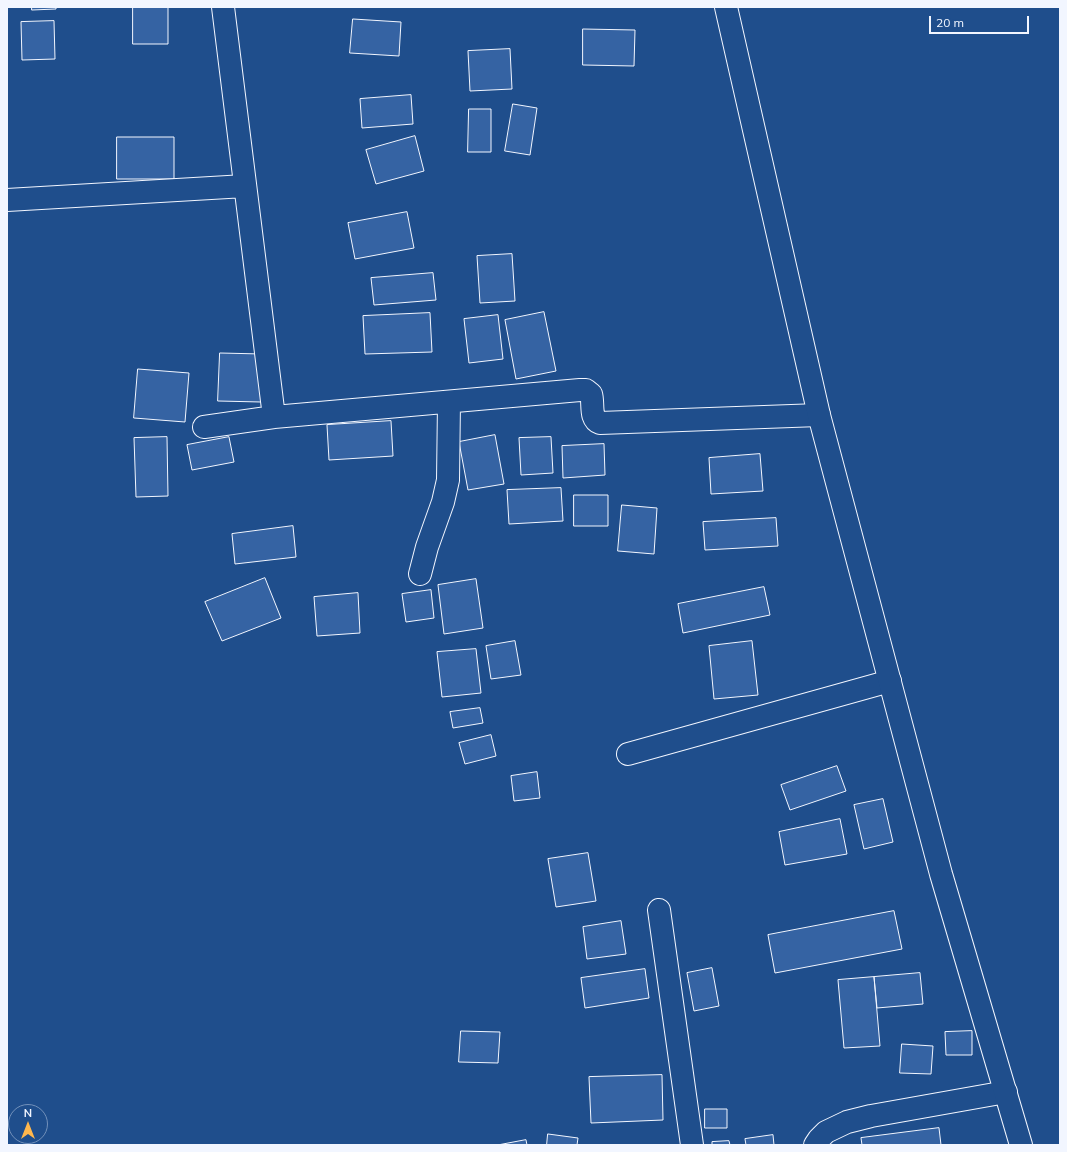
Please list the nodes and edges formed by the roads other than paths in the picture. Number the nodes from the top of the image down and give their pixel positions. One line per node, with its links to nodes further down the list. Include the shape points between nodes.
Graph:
1 (223, 7): 3 (street)
2 (726, 7): 6 (street)
3 (245, 186): 4 (street); 7 (street)
4 (7, 200)
5 (449, 402): 6 (street, via 586,390 592,396 594,418 600,423); 7 (street); 9 (street, via 448,480)
6 (818, 415): 10 (street)
7 (274, 417): 8 (street)
8 (204, 427)
9 (420, 574)
10 (890, 681): 11 (street); 13 (street, via 941,874)
11 (628, 754)
12 (659, 910): 14 (street)
13 (1006, 1092): 15 (street, via 871,1116 826,1132); 16 (street)
14 (692, 1145)
15 (815, 1145)
16 (1021, 1145)

